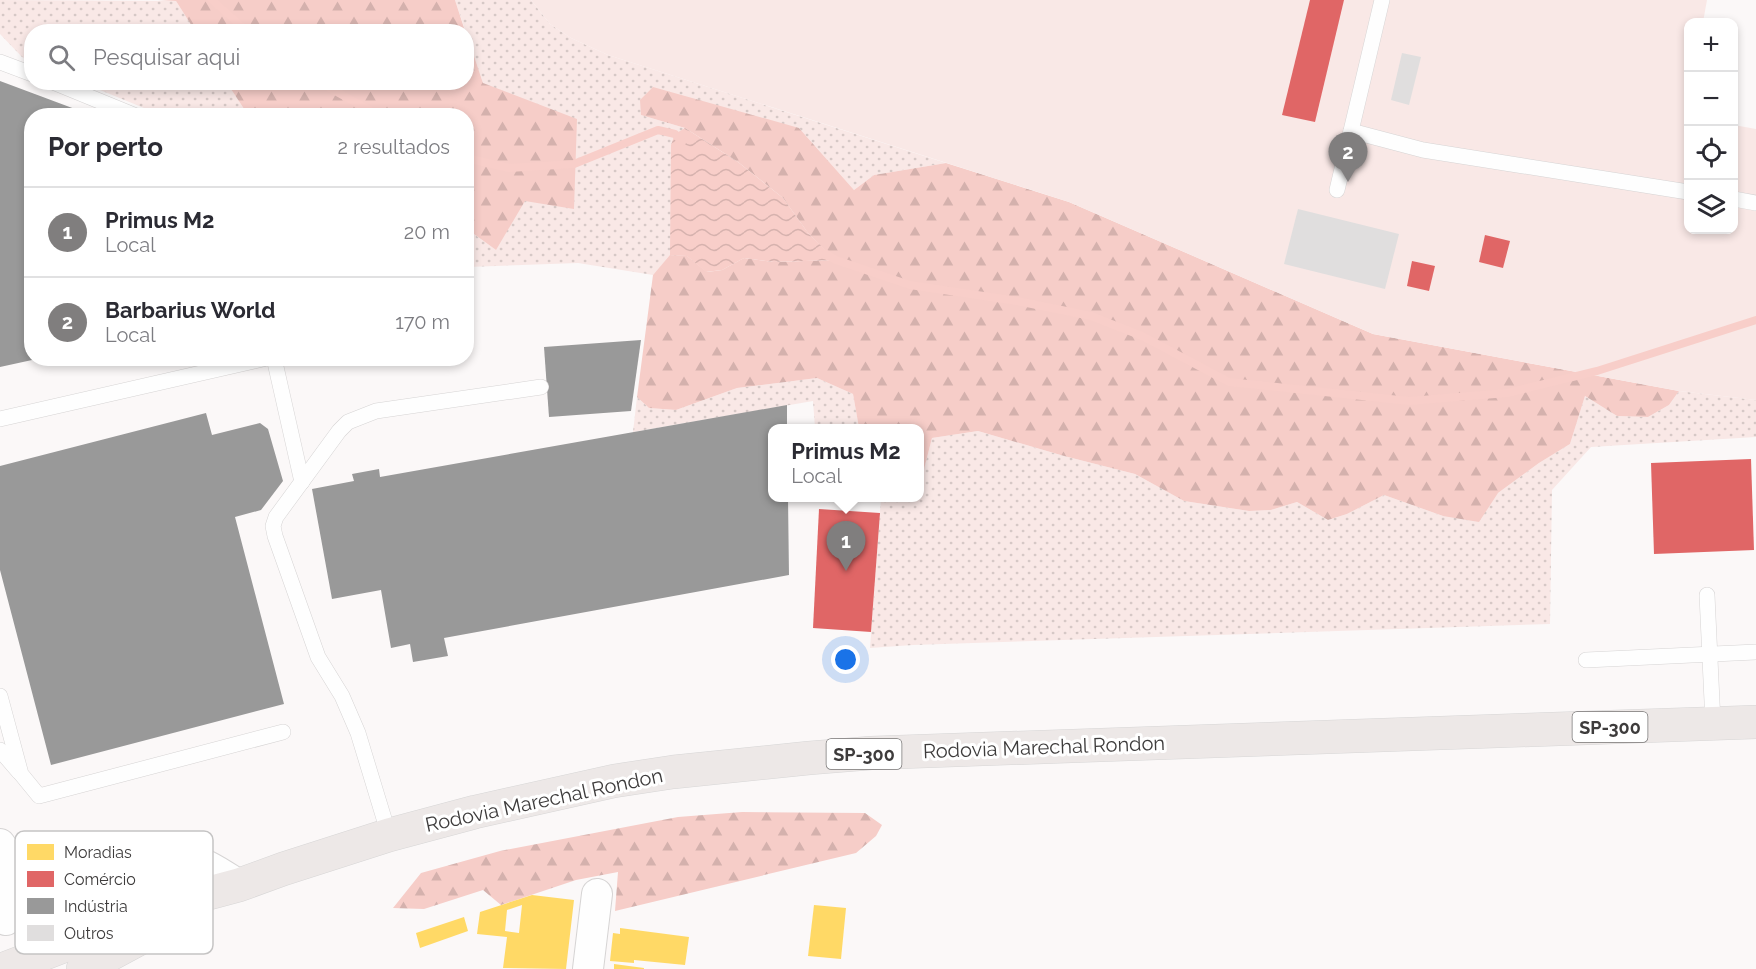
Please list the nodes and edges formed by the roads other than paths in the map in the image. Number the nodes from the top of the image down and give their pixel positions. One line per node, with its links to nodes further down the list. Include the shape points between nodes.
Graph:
1 (1382, 0): 6 (lane)
2 (0, 62): 3 (lane)
3 (24, 71)
4 (73, 90): 5 (lane)
5 (116, 108)
6 (1351, 131): 7 (lane); 8 (lane, via 1423,150)
7 (1337, 190)
8 (1684, 191)
9 (1738, 200): 10 (lane)
10 (1756, 203)
11 (232, 366): 14 (lane)
12 (276, 366): 15 (lane)
13 (541, 387): 15 (lane, via 360,416 339,431)
14 (0, 419)
15 (302, 482): 28 (lane, via 276,516 275,536 318,657 342,696 358,733)
16 (1707, 595): 18 (lane)
17 (1756, 652): 18 (lane)
18 (1710, 654): 19 (lane); 23 (lane)
19 (1586, 660)
20 (0, 696): 27 (lane)
21 (1756, 716): 23 (main road)
22 (1756, 722): 23 (main road, Rodovia Marechal Rondon / SP-300)
23 (1714, 723): 24 (main road); 28 (main road, Rodovia Marechal Rondon / SP-300, via 809,758 614,781)
24 (1756, 726)
25 (283, 732): 27 (lane, via 39,796)
26 (0, 750): 27 (lane)
27 (21, 774)
28 (389, 835): 31 (main road, Rodovia Marechal Rondon / SP-300)
29 (2, 848): 35 (street, via 9,886)
30 (213, 868): 31 (street)
31 (239, 885): 32 (main road, Rodovia Marechal Rondon / SP-300); 34 (main road, Rodovia Marechal Rondon / SP-300)
32 (213, 892)
33 (597, 894): 40 (street)
34 (213, 899)
35 (6, 920)
36 (43, 954): 38 (main road, Rodovia Marechal Rondon / SP-300)
37 (111, 954): 39 (main road, Rodovia Marechal Rondon / SP-300)
38 (4, 969)
39 (83, 969)
40 (588, 969)

